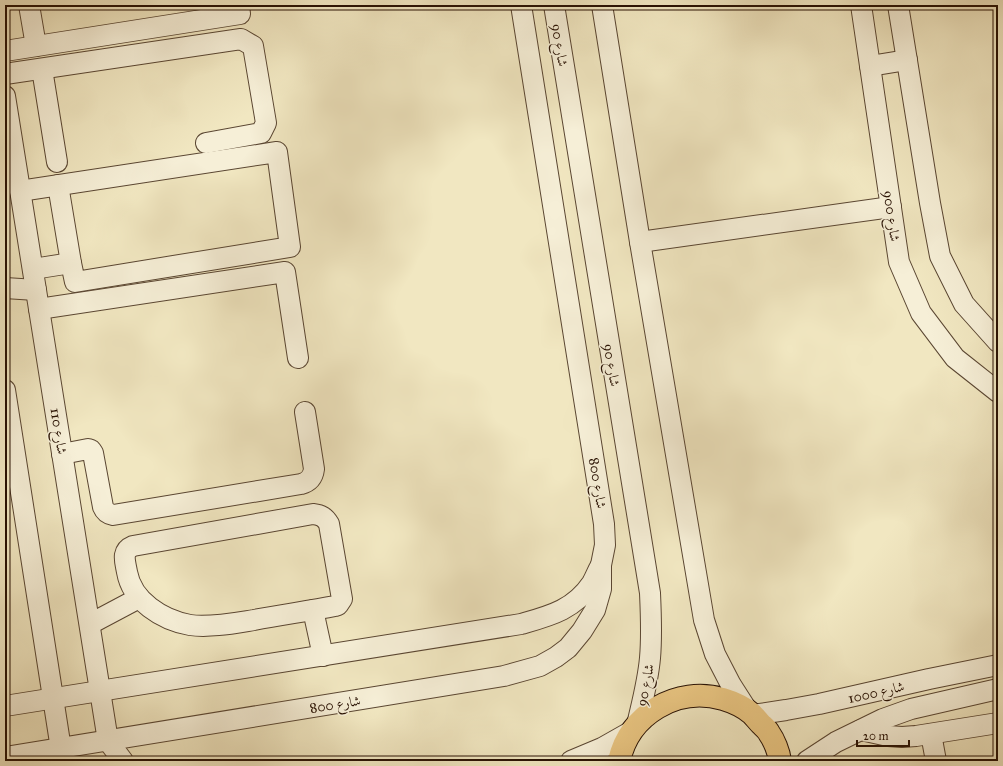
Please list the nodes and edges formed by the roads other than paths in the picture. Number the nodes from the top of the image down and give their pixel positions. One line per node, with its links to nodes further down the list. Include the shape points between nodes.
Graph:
1 (29, 5): 8 (street)
2 (238, 5): 8 (street, via 240,14)
3 (521, 5): 31 (street, شارع 800)
4 (554, 5): 30 (street, شارع 90)
5 (602, 5): 20 (street)
6 (861, 5): 11 (street, شارع 900)
7 (898, 5): 10 (street)
8 (36, 46): 9 (street)
9 (5, 51)
10 (907, 60): 11 (street); 26 (street, via 940,256 964,304)
11 (870, 66): 19 (street, شارع 900)
12 (42, 68): 13 (street); 15 (street, via 241,39 253,46 266,123 262,133); 16 (street)
13 (5, 74)
14 (5, 96): 17 (street, شارع 110)
15 (206, 143)
16 (57, 162)
17 (14, 182): 18 (street); 22 (street, شارع 110)
18 (58, 185): 21 (street); 21 (street, via 277,152 290,247 75,282)
19 (891, 207): 20 (street); 29 (street, شارع 900, via 899,262 921,313 955,358)
20 (640, 242): 44 (street, via 704,620 715,654 731,685)
21 (71, 262): 22 (street)
22 (33, 269): 24 (street, شارع 110)
23 (5, 288): 24 (street)
24 (36, 290): 25 (street, شارع 110)
25 (39, 309): 27 (street, via 285,272); 33 (street, شارع 110)
26 (998, 342)
27 (298, 358)
28 (5, 390): 42 (street)
29 (998, 392)
30 (618, 397): 31 (street); 46 (street, شارع 90, via 652,626 650,659)
31 (585, 402): 34 (street, شارع 800, via 604,524 605,545)
32 (305, 412): 33 (street, via 314,469 310,480 301,484 113,515 106,512 103,507 91,450)
33 (62, 454): 37 (street, شارع 110)
34 (601, 565): 38 (street, شارع 800, via 592,583 578,599 562,611 543,618 521,624); 49 (street, شارع 800, via 601,589 595,610 568,648 540,666 504,676)
35 (139, 598): 36 (street, via 154,611 172,621 191,625 230,624); 36 (street, via 128,579 124,558 126,550 130,547 318,514 329,524 342,599 338,605); 37 (street)
36 (314, 610): 38 (street)
37 (90, 624): 41 (street, شارع 110)
38 (323, 656): 41 (street, شارع 800)
39 (998, 665): 44 (street, شارع 1000, via 819,704 786,710)
40 (998, 689): 47 (street, شارع 1000, via 911,709)
41 (100, 691): 42 (street, شارع 800); 49 (street, شارع 110)
42 (53, 699): 43 (street, شارع 800); 50 (street)
43 (5, 706)
44 (750, 712): 46 (main road, via 732,702 715,697 692,696 664,704 649,713); 55 (main road, via 769,733)
45 (998, 723): 48 (street)
46 (634, 728): 52 (main road); 54 (street, via 602,748)
47 (861, 730): 48 (street, via 902,737); 56 (street, شارع 1000, via 836,742)
48 (930, 734): 57 (street)
49 (108, 741): 50 (street, شارع 800); 53 (street, شارع 110)
50 (61, 755): 51 (street, شارع 800)
51 (5, 758)
52 (618, 758)
53 (123, 761)
54 (571, 761)
55 (780, 761)
56 (807, 761)
57 (936, 761)

